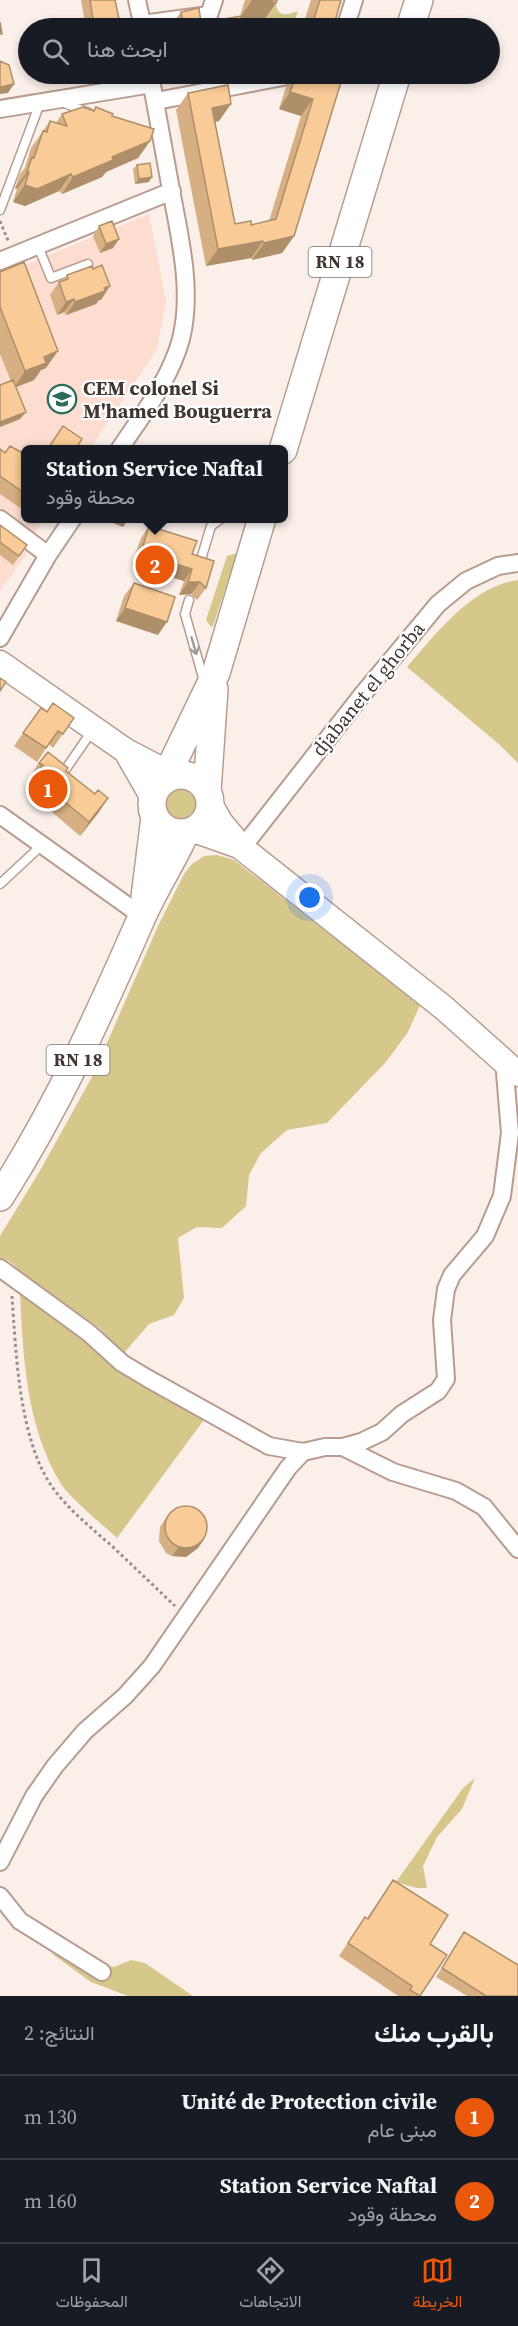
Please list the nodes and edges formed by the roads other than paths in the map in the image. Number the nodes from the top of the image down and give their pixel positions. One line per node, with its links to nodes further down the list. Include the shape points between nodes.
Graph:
1 (137, 0): 5 (street)
2 (214, 0): 6 (street, via 209,15)
3 (354, 0): 7 (street)
4 (419, 0): 8 (main road)
5 (140, 18)
6 (191, 18)
7 (348, 18)
8 (413, 18)
9 (128, 84): 13 (street)
10 (152, 84): 14 (street)
11 (246, 84): 14 (street)
12 (394, 84): 23 (main road, RN 18)
13 (48, 101): 15 (street); 16 (lane); 18 (lane)
14 (156, 101): 17 (street, via 157,140)
15 (0, 109)
16 (99, 116)
17 (172, 191): 19 (street); 22 (street, via 186,282 181,338 163,383)
18 (0, 210)
19 (38, 246): 20 (street); 21 (lane, via 51,278)
20 (7, 259)
21 (88, 264)
22 (121, 445)
23 (285, 445)
24 (0, 519): 28 (street)
25 (70, 523): 28 (street)
26 (216, 523): 30 (lane, via 211,526)
27 (261, 523): 34 (main road, RN 18)
28 (48, 555): 32 (street)
29 (518, 563): 42 (street, djabanet el ghorba, via 498,566 466,581 438,604)
30 (199, 566)
31 (189, 600): 34 (lane, one-way to 34, via 185,614)
32 (0, 638)
33 (0, 663): 35 (main road)
34 (211, 682): 37 (main road, RN 18); 38 (main road, RN 18)
35 (94, 729): 36 (lane); 37 (main road)
36 (63, 772)
37 (159, 777): 38 (main road, via 196,780); 40 (main road, via 167,830); 44 (main road, RN 18)
38 (208, 798): 40 (main road, via 205,820); 42 (main road, via 221,823)
39 (0, 815): 41 (street)
40 (189, 832): 42 (main road); 44 (main road, RN 18)
41 (42, 845): 43 (lane); 44 (street)
42 (243, 848): 45 (main road, via 444,1008)
43 (0, 884)
44 (142, 916): 46 (main road, RN 18, via 79,1059)
45 (511, 1068): 48 (street, via 510,1133 502,1196 485,1236 452,1275 446,1289 442,1320 446,1379 438,1391 382,1432)
46 (0, 1197)
47 (2, 1269): 49 (street, via 122,1363 269,1446)
48 (343, 1447): 49 (street); 50 (street, via 393,1472 456,1491 484,1507)
49 (303, 1452): 51 (street, via 288,1468 152,1666 55,1766 34,1796)
50 (518, 1548)
51 (0, 1862)
52 (0, 1896): 53 (street, via 20,1922)
53 (102, 1972)

